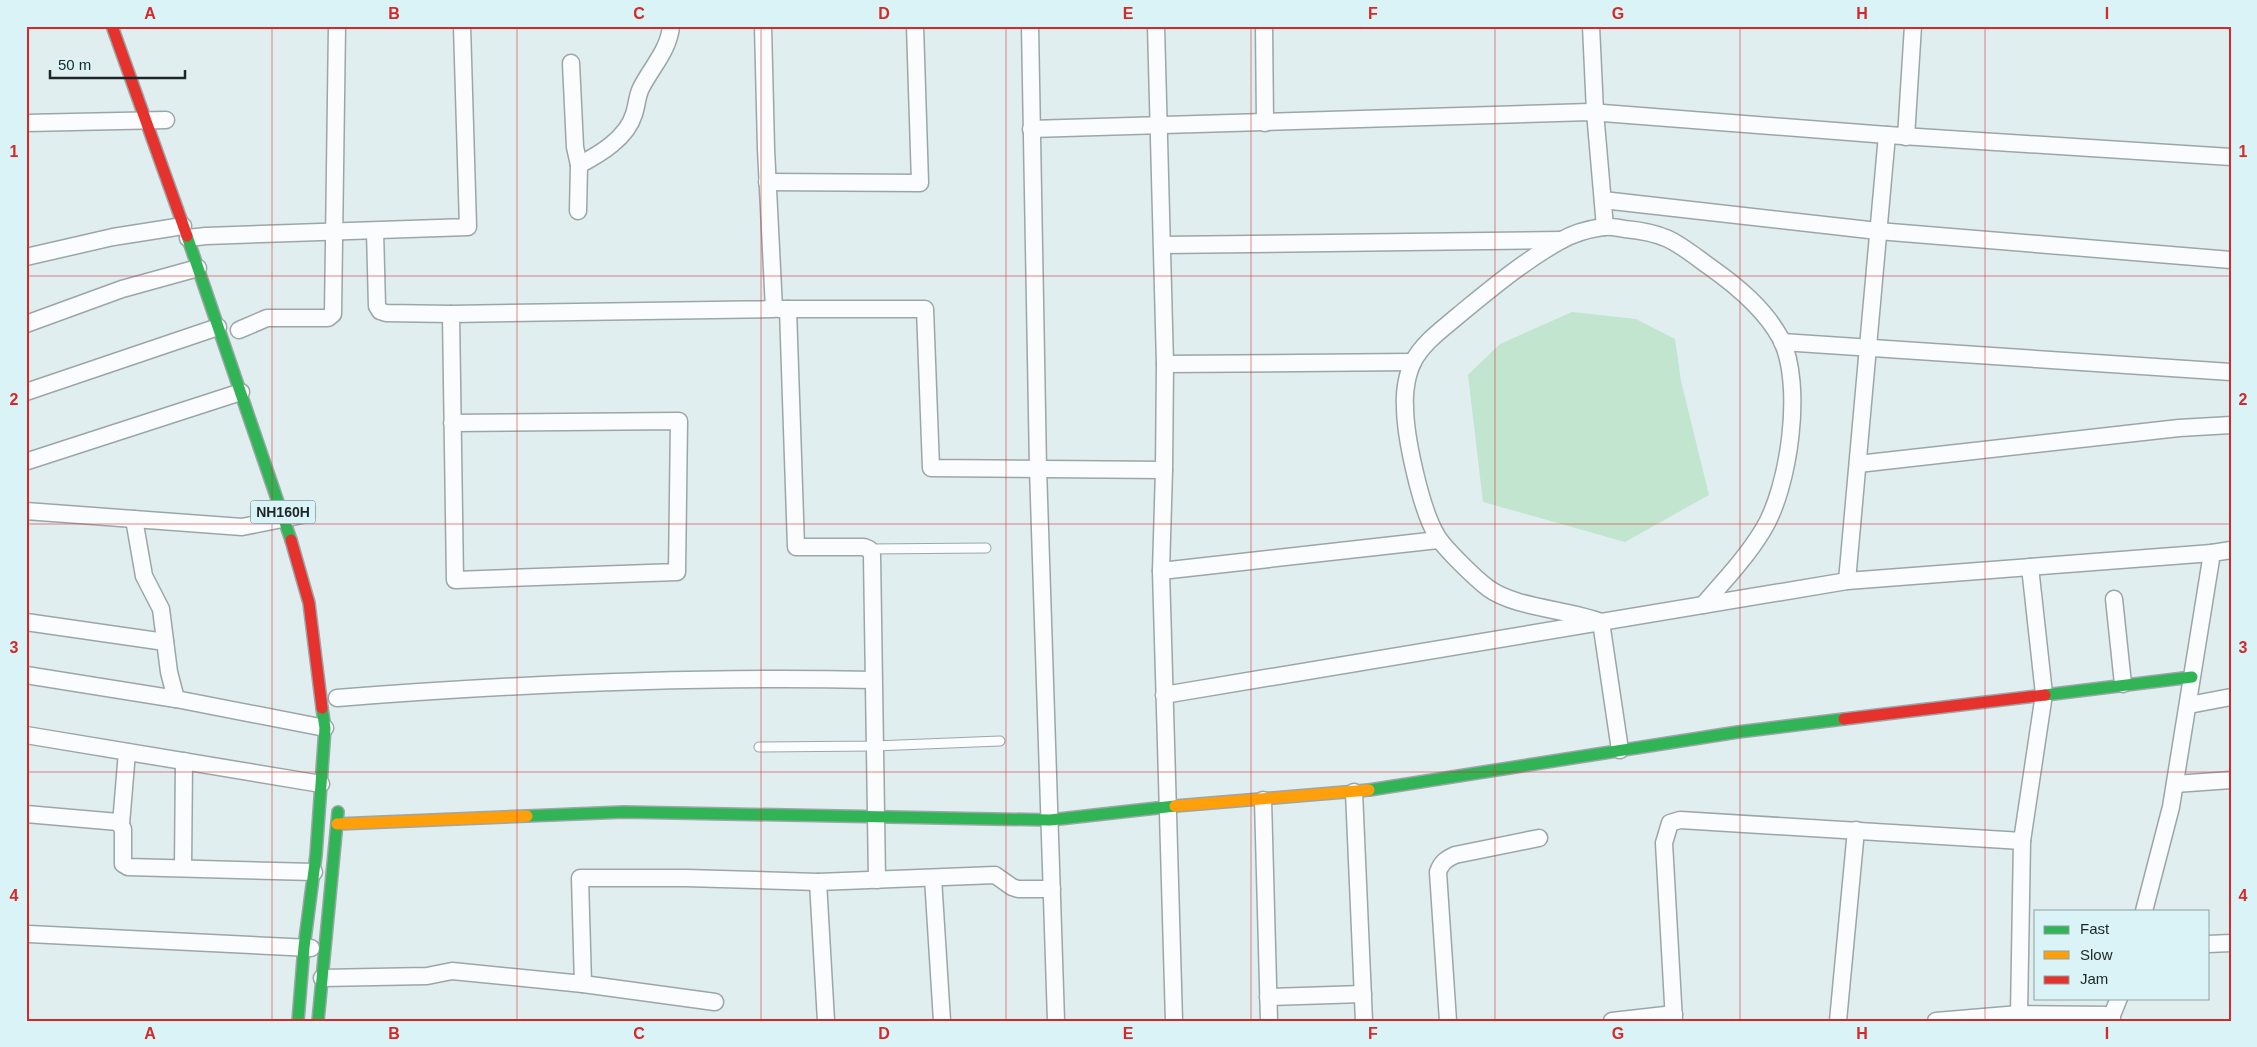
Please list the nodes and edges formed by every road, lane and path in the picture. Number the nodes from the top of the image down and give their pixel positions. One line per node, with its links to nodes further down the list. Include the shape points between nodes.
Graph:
1 (112, 26): 14 (main road, NH160H)
2 (337, 26): 31 (street)
3 (462, 26): 28 (street, via 468,227)
4 (671, 26): 23 (street, via 664,48 638,94 634,115 601,154)
5 (763, 26): 24 (street)
6 (915, 26): 24 (street, via 920,182)
7 (1030, 26): 19 (street)
8 (1156, 26): 18 (street)
9 (1264, 26): 17 (street)
10 (1591, 26): 13 (street)
11 (1913, 26): 21 (street)
12 (571, 63): 23 (street, via 575,147)
13 (1595, 112): 17 (street); 20 (street); 25 (street)
14 (146, 120): 15 (street); 16 (street); 30 (main road, NH160H)
15 (166, 120)
16 (26, 123)
17 (1265, 123): 18 (street)
18 (1159, 126): 19 (street); 33 (street)
19 (1031, 129): 53 (street)
20 (1887, 135): 21 (street); 29 (street)
21 (1906, 136): 22 (street)
22 (2231, 157)
23 (579, 165): 26 (street)
24 (767, 182): 37 (street)
25 (1602, 200): 27 (street); 29 (street)
26 (578, 211)
27 (1604, 227): 32 (street); 42 (street, via 1650,231 1667,236 1750,299)
28 (375, 231): 31 (street); 38 (street, via 376,306 380,311)
29 (1878, 231): 35 (street); 43 (street)
30 (185, 232): 31 (street, via 206,236); 34 (street, via 130,234); 36 (main road, NH160H)
31 (335, 232): 41 (street, via 331,317 267,318)
32 (1562, 240): 33 (street); 44 (street, via 1492,288 1427,342)
33 (1163, 245): 45 (street)
34 (26, 257)
35 (2231, 260)
36 (198, 268): 39 (street, via 122,289); 40 (main road, NH160H)
37 (781, 309): 38 (street); 53 (street, via 925,309 931,468); 61 (street, via 796,547 864,547)
38 (451, 314): 49 (street)
39 (26, 324)
40 (218, 327): 47 (street); 48 (main road, NH160H)
41 (239, 330)
42 (1782, 342): 43 (street); 68 (street, via 1792,398 1785,471 1764,528)
43 (1868, 348): 46 (street); 52 (street)
44 (1413, 362): 45 (street); 59 (street, via 1407,379 1406,424 1422,500)
45 (1165, 364): 54 (street)
46 (2231, 372)
47 (26, 392)
48 (241, 392): 51 (street); 57 (main road, NH160H)
49 (452, 423): 49 (street, via 455,580 677,572 679,421)
50 (2231, 425): 52 (street)
51 (28, 461)
52 (1858, 464): 66 (street)
53 (1038, 468): 54 (street); 99 (street)
54 (1164, 470): 65 (street)
55 (26, 511): 58 (street)
56 (302, 515): 57 (street)
57 (285, 518): 58 (street, via 242,527); 82 (main road, NH160H, via 309,603)
58 (134, 519): 71 (street, via 144,576 161,610)
59 (1438, 540): 65 (street); 70 (street, via 1488,588 1503,597 1580,614)
60 (986, 548): 61 (lane)
61 (870, 550): 74 (street)
62 (2231, 550): 63 (street)
63 (2212, 553): 64 (street); 73 (street)
64 (2030, 567): 66 (street); 76 (street)
65 (1161, 571): 77 (street)
66 (1847, 581): 68 (street)
67 (2114, 599): 75 (street)
68 (1703, 605): 70 (street)
69 (26, 622): 71 (street)
70 (1601, 622): 77 (street); 87 (street)
71 (165, 642): 80 (street)
72 (26, 675): 80 (street)
73 (2192, 677): 75 (main road); 81 (street)
74 (873, 680): 79 (street, via 766,678 488,686); 86 (street)
75 (2123, 684): 76 (main road)
76 (2044, 694): 87 (main road); 104 (street)
77 (1164, 695): 96 (street)
78 (2231, 697): 81 (street)
79 (337, 698)
80 (176, 699): 82 (street)
81 (2189, 705): 92 (street)
82 (325, 728): 91 (main road, NH160H)
83 (26, 735): 88 (street)
84 (1000, 740): 86 (lane)
85 (759, 746): 86 (lane)
86 (874, 746): 98 (street)
87 (1620, 750): 93 (main road)
88 (127, 752): 89 (street); 100 (street)
89 (184, 762): 91 (street); 105 (street)
90 (2231, 780): 92 (street)
91 (321, 784): 106 (main road, NH160H)
92 (2174, 784): 111 (street)
93 (1354, 792): 95 (main road); 119 (street)
94 (338, 797): 101 (main road)
95 (1264, 800): 96 (main road); 120 (street)
96 (1168, 806): 99 (main road); 131 (street)
97 (26, 814): 100 (street)
98 (875, 817): 99 (main road); 101 (main road, via 624,812); 108 (street)
99 (1050, 820): 110 (street)
100 (121, 824): 105 (street, via 123,864)
101 (337, 824): 116 (main road)
102 (1856, 830): 104 (street); 123 (street, via 1680,820 1670,823 1664,843); 136 (street)
103 (1539, 838): 134 (street, via 1455,855 1440,866)
104 (2022, 841): 124 (street)
105 (182, 868): 106 (street)
106 (314, 872): 115 (main road, NH160H)
107 (933, 878): 108 (street); 110 (street, via 995,876 1018,889); 129 (street)
108 (877, 880): 109 (street)
109 (818, 882): 118 (street, via 580,878); 128 (street)
110 (1052, 889): 130 (street)
111 (2144, 910)
112 (29, 934): 115 (street)
113 (2231, 943): 114 (street)
114 (2210, 944)
115 (304, 948): 116 (street); 126 (main road, NH160H)
116 (326, 949): 117 (main road)
117 (322, 978): 118 (street, via 427,976 452,971); 127 (main road)
118 (583, 984): 122 (street)
119 (1363, 994): 120 (street); 133 (street)
120 (1268, 997): 132 (street)
121 (2118, 1000): 125 (street)
122 (715, 1002)
123 (1674, 1018): 135 (street)
124 (2019, 1018): 125 (street); 137 (street)
125 (2112, 1018)
126 (298, 1021)
127 (318, 1021)
128 (826, 1021)
129 (942, 1021)
130 (1056, 1021)
131 (1174, 1021)
132 (1269, 1021)
133 (1364, 1021)
134 (1448, 1021)
135 (1612, 1021)
136 (1838, 1021)
137 (1936, 1021)

